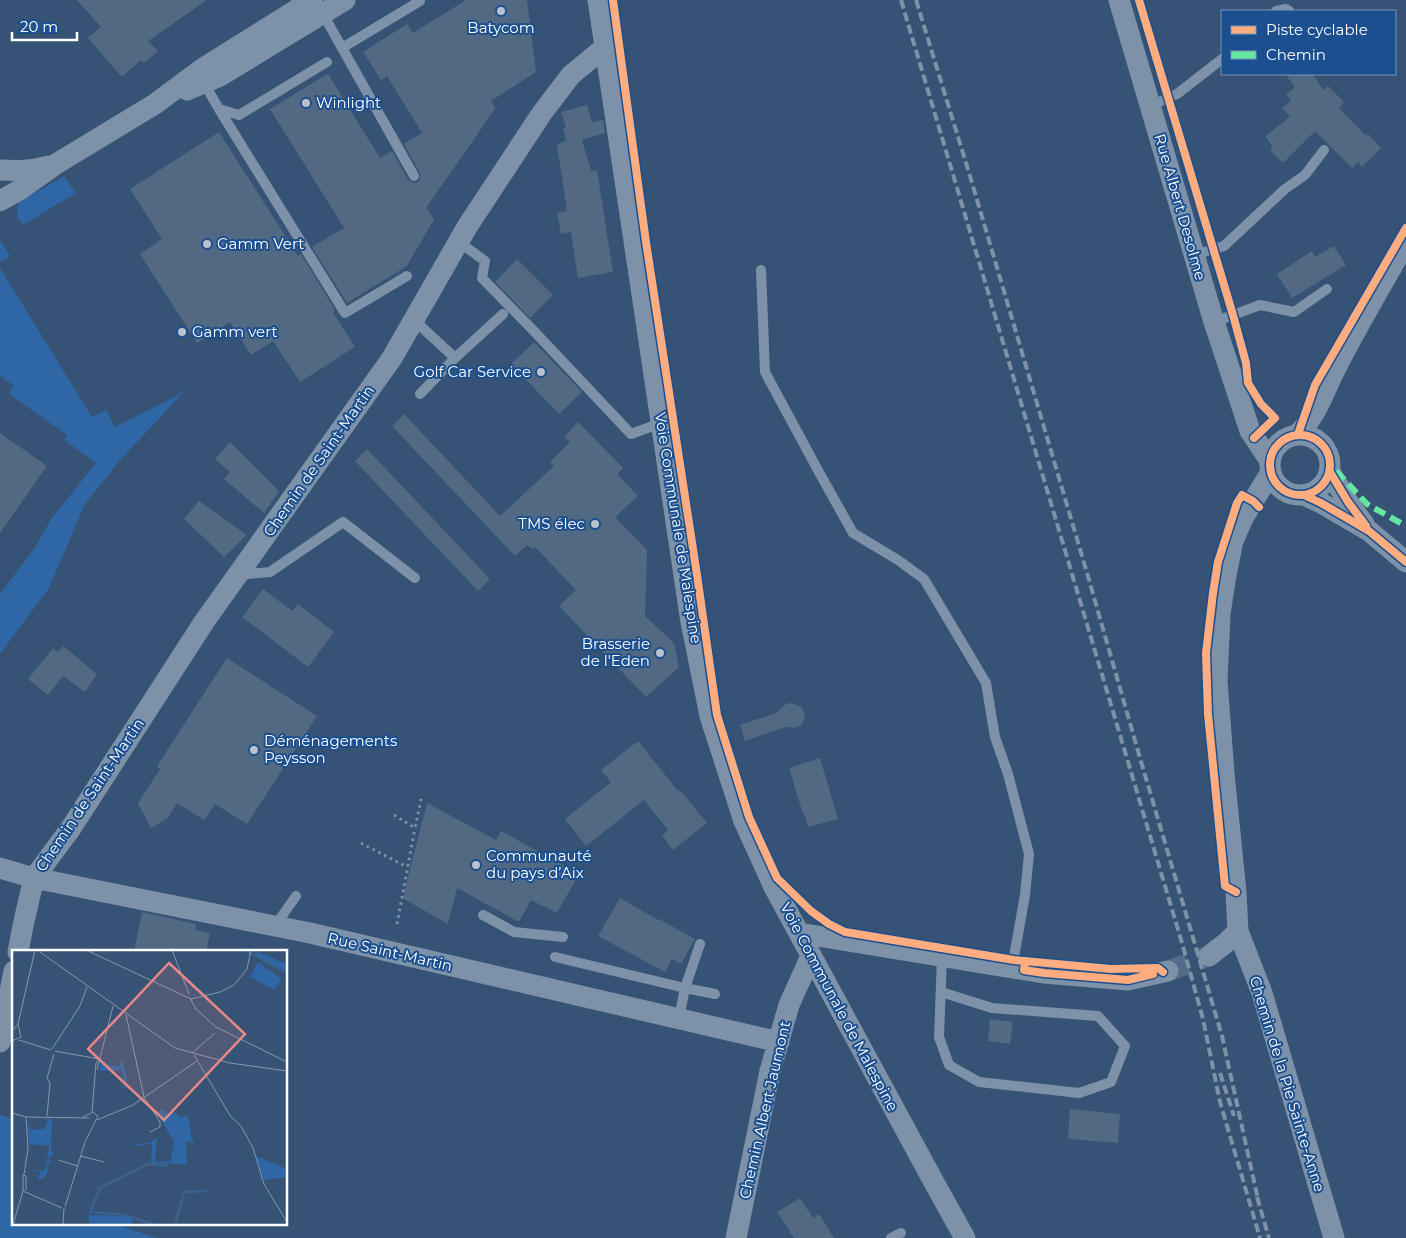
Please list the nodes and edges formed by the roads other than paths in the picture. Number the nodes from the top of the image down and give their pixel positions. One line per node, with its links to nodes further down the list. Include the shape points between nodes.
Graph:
1 (345, 0): 5 (street)
2 (598, 0): 6 (street, Voie Communale de Malespine)
3 (1119, 0): 12 (street, Rue Albert Desolme)
4 (420, 1): 7 (lane)
5 (318, 7): 7 (lane); 10 (street, via 220,76); 11 (street, via 202,69)
6 (604, 47): 20 (street, Chemin de Saint-Martin, via 571,75 542,113); 32 (street, Voie Communale de Malespine)
7 (342, 48): 18 (lane)
8 (1221, 60): 12 (lane, via 1178,94)
9 (327, 62): 13 (lane, via 239,115)
10 (204, 83): 11 (street); 13 (lane)
11 (155, 104): 15 (street)
12 (1150, 106): 22 (street, Rue Albert Desolme)
13 (219, 109): 24 (lane, via 346,313)
14 (1324, 150): 22 (lane, via 1305,175 1285,189 1224,246)
15 (56, 164): 16 (street, via 33,170); 19 (street)
16 (0, 170): 17 (street)
17 (0, 176)
18 (414, 176)
19 (0, 201)
20 (459, 242): 27 (street, Chemin de Saint-Martin); 32 (lane, via 485,261 482,278 631,434)
21 (1406, 242): 33 (street, via 1337,365 1318,408 1307,424)
22 (1194, 255): 28 (street, Rue Albert Desolme)
23 (761, 270): 56 (lane, via 765,372 820,474 854,532 924,579 986,683 996,737 1029,854)
24 (407, 276)
25 (1326, 289): 28 (lane, via 1294,312 1260,305)
26 (503, 314): 29 (lane)
27 (414, 320): 29 (lane); 40 (street, Chemin de Saint-Martin, via 392,358)
28 (1214, 322): 31 (street, Rue Albert Desolme)
29 (455, 358): 30 (lane)
30 (420, 394)
31 (1244, 413): 33 (street, via 1272,434); 34 (street, Rue Albert Desolme, via 1250,431)
32 (661, 423): 48 (street, Voie Communale de Malespine, via 691,622 710,716 744,821)
33 (1292, 436): 34 (street, via 1278,444); 35 (street, via 1309,436 1319,441 1331,460)
34 (1270, 466): 36 (street, via 1276,484); 37 (street, Chemin de la Pie Sainte-Anne)
35 (1330, 472): 36 (street, via 1321,488 1313,493); 38 (street)
36 (1295, 493): 37 (street); 38 (street, via 1321,503)
37 (1243, 518): 47 (street, Chemin de la Pie Sainte-Anne, via 1233,541 1226,575 1220,614 1217,681)
38 (1369, 531): 39 (street)
39 (1406, 562)
40 (237, 575): 41 (lane, via 270,572 343,522); 43 (street, Chemin de Saint-Martin, via 71,828)
41 (415, 578)
42 (0, 868): 43 (street, Rue Saint-Martin)
43 (34, 878): 46 (street, Rue Saint-Martin); 51 (street)
44 (296, 896): 46 (lane)
45 (483, 915): 49 (lane, via 514,932)
46 (275, 926): 62 (street, Rue Saint-Martin)
47 (1238, 931): 53 (street); 69 (street, Chemin de la Pie Sainte-Anne, via 1262,993)
48 (799, 933): 52 (street, Voie Communale de Malespine); 55 (street)
49 (563, 937)
50 (700, 944): 59 (lane)
51 (18, 950)
52 (811, 956): 64 (street, Chemin Albert Jaumont, via 789,1005); 68 (street, Voie Communale de Malespine)
53 (1209, 956)
54 (555, 957): 59 (lane)
55 (942, 957): 56 (street); 60 (lane)
56 (1012, 968): 57 (street, via 1128,980)
57 (1168, 971)
58 (12, 982): 63 (street)
59 (686, 988): 61 (lane); 62 (lane)
60 (941, 992): 60 (lane, via 992,1008 1098,1016 1125,1046 1111,1082 1079,1093 979,1082 949,1065 938,1037)
61 (715, 994)
62 (679, 1018): 64 (street, Rue Saint-Martin)
63 (0, 1042)
64 (779, 1042): 66 (street, Chemin Albert Jaumont, via 770,1071)
65 (901, 1233): 67 (lane)
66 (736, 1238)
67 (891, 1238)
68 (965, 1238)
69 (1334, 1238)

